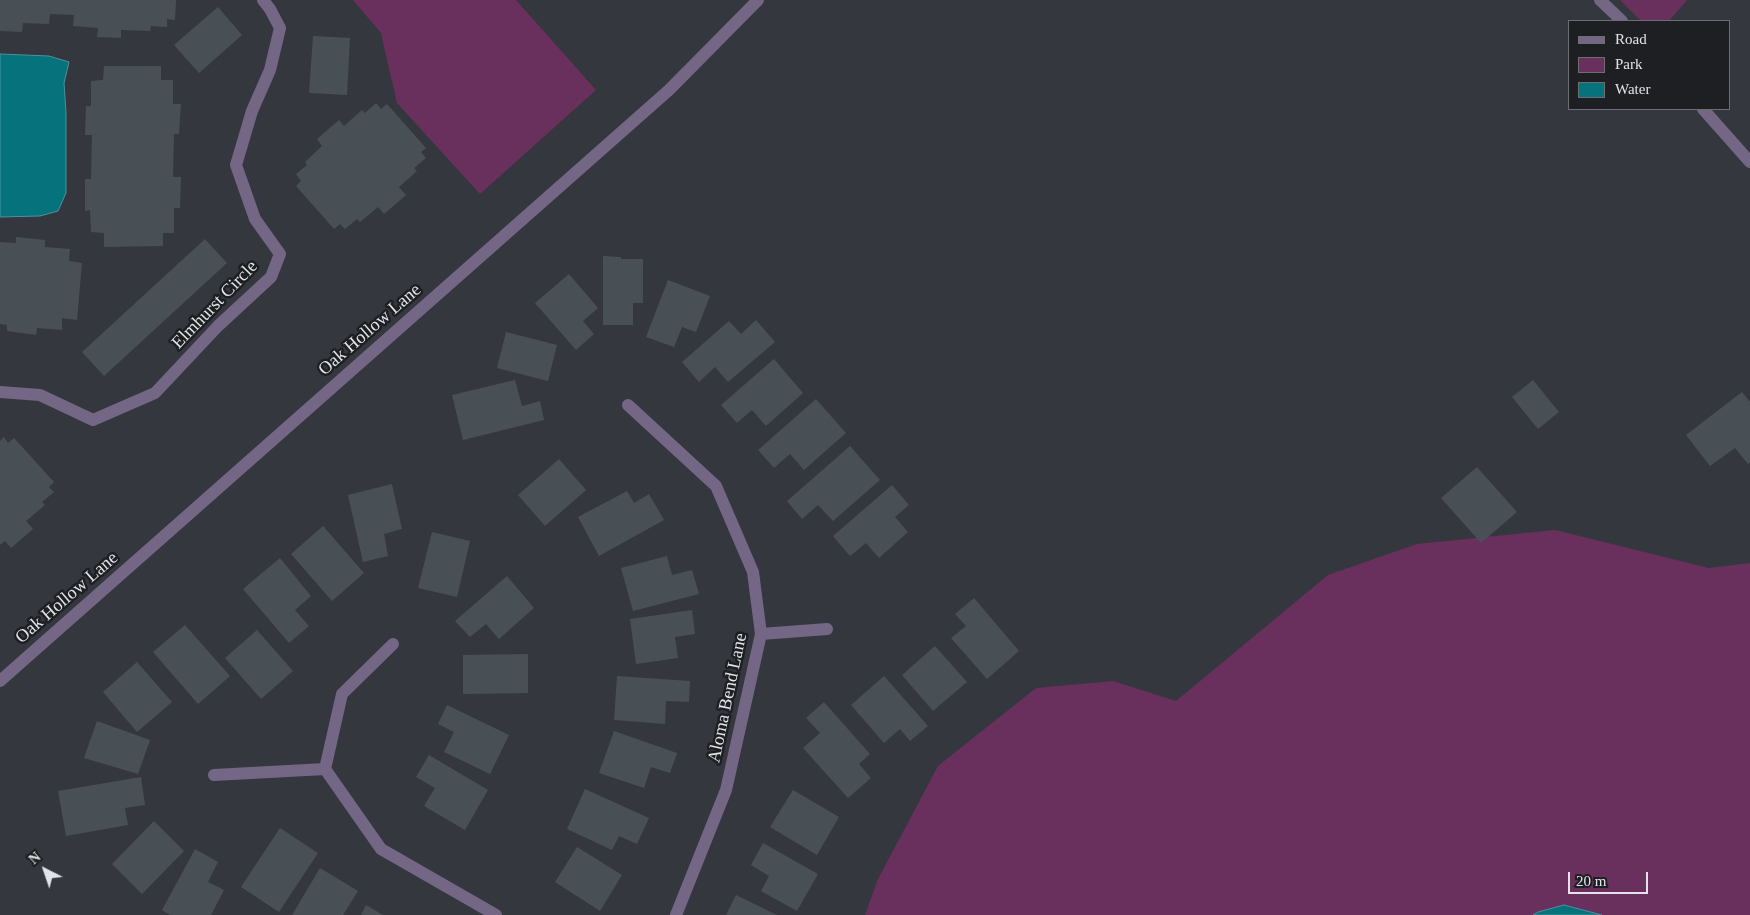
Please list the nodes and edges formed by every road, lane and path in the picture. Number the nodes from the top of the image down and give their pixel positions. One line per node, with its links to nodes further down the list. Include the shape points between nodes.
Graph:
1 (263, 0): 7 (street, Elmhurst Circle, via 280,28 270,70 252,111 236,165 255,219 280,254 271,277 218,326 155,393 93,420 40,395)
2 (758, 0): 12 (street, Oak Hollow Lane, via 668,90)
3 (1600, 0): 4 (street)
4 (1621, 20)
5 (1705, 110): 6 (street)
6 (1750, 162)
7 (0, 392)
8 (628, 405): 10 (street, Aloma Bend Lane, via 716,486 753,572)
9 (827, 629): 10 (street)
10 (761, 634): 16 (street, Aloma Bend Lane, via 726,790)
11 (393, 644): 13 (street, via 342,694)
12 (0, 681)
13 (325, 769): 14 (street); 15 (street, via 381,849)
14 (214, 775)
15 (496, 915)
16 (676, 915)

